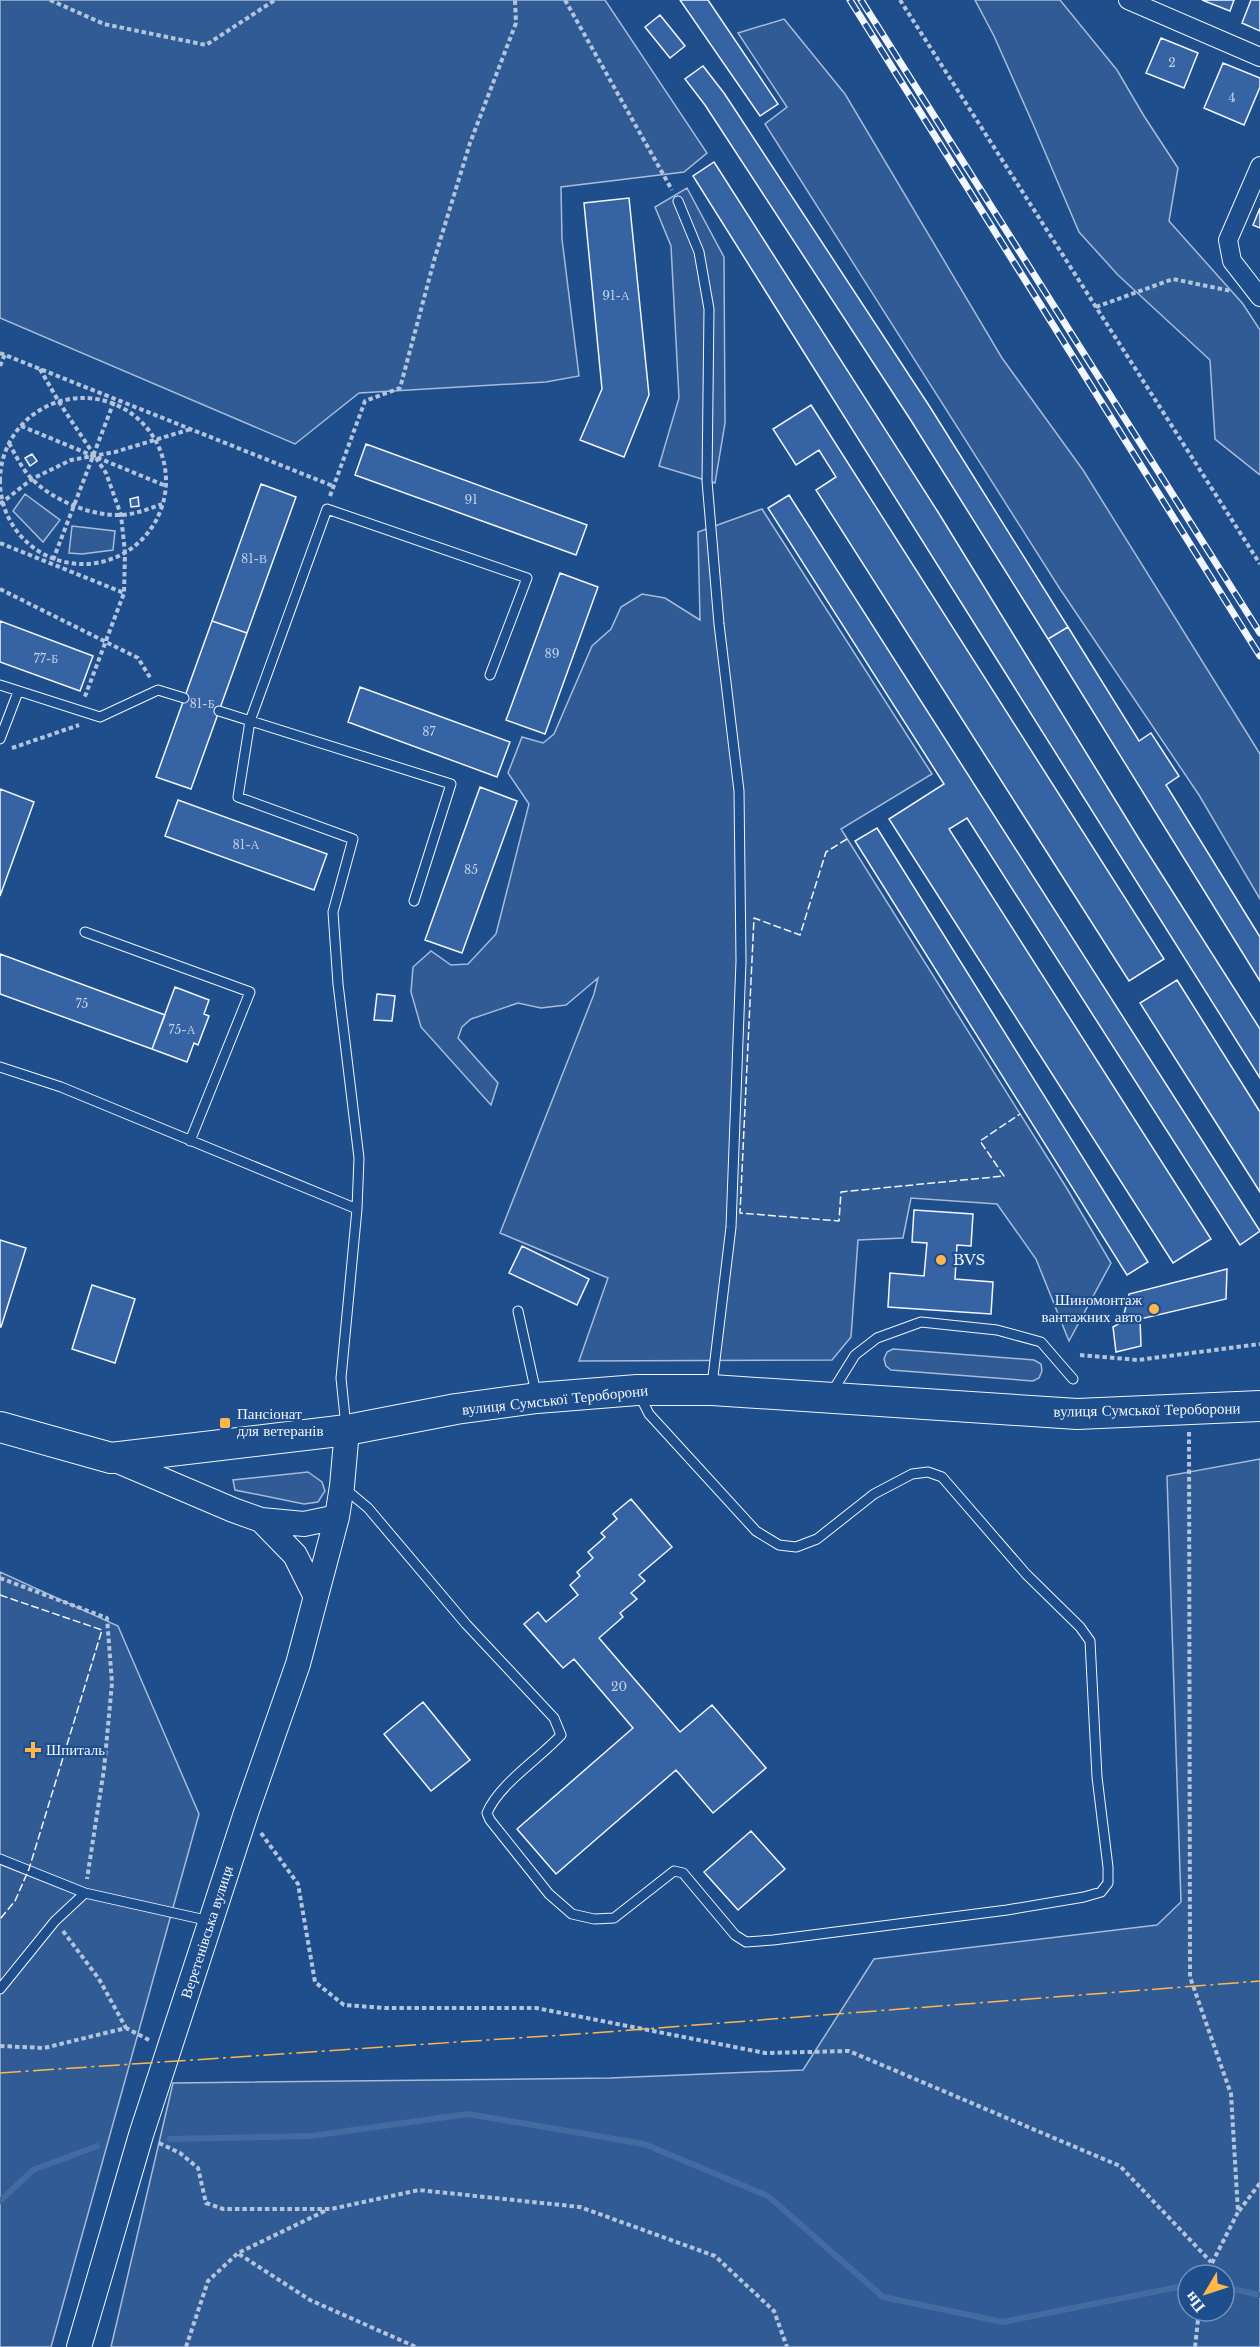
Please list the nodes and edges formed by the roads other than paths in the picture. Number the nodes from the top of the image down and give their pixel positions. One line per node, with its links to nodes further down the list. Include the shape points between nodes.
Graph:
1 (1128, 0): 2 (street)
2 (1260, 57)
3 (1260, 166): 5 (street, via 1228,240 1232,261)
4 (678, 201): 21 (lane, via 699,252 709,309 706,481 739,791 741,961 731,1227)
5 (1259, 297)
6 (490, 675): 11 (lane, via 527,578 327,509)
7 (0, 685): 8 (lane)
8 (18, 692): 9 (lane, via 100,717 158,690); 12 (lane)
9 (184, 698)
10 (219, 711): 11 (lane)
11 (250, 721): 13 (lane, via 451,784); 17 (lane, via 238,797 353,839 333,912 359,1158)
12 (0, 739)
13 (414, 901)
14 (84, 932): 16 (lane, via 250,992)
15 (0, 1066): 16 (lane)
16 (190, 1141): 17 (lane)
17 (357, 1209): 26 (lane, via 341,1378)
18 (518, 1311): 23 (lane)
19 (1073, 1379): 22 (lane, via 1041,1342 997,1330 921,1322 877,1338 855,1355)
20 (637, 1390): 21 (main road, вулиця Сумської Тероборони); 23 (main road, вулиця Сумської Тероборони); 28 (lane, via 649,1414 756,1531 778,1545 796,1547 817,1539 874,1494 912,1474 928,1472 942,1477 1090,1641 1097,1777 1108,1867 1108,1883 1101,1892 1006,1910 746,1942 735,1935 683,1873 674,1871 614,1918 572,1914 549,1894 487,1813 493,1798 561,1735 554,1718 466,1624 368,1508)
21 (712, 1390): 22 (main road, вулиця Сумської Тероборони)
22 (829, 1397): 24 (main road, вулиця Сумської Тероборони, via 1077,1414)
23 (537, 1398): 26 (main road, вулиця Сумської Тероборони)
24 (1260, 1406)
25 (0, 1427): 27 (main road, вулиця Сумської Тероборони)
26 (346, 1430): 27 (main road, вулиця Сумської Тероборони); 28 (street, Веретенівська вулиця)
27 (111, 1458): 30 (street)
28 (342, 1486): 29 (street, Веретенівська вулиця)
29 (337, 1517): 30 (street, via 304,1524); 31 (street, Веретенівська вулиця)
30 (261, 1520): 31 (street, via 295,1555)
31 (315, 1595): 34 (street, Веретенівська вулиця, via 298,1664)
32 (0, 1859): 33 (lane)
33 (85, 1893): 34 (lane); 35 (lane, via 55,1921)
34 (210, 1921): 36 (street, Веретенівська вулиця, via 141,2134)
35 (0, 1989)
36 (80, 2347)

